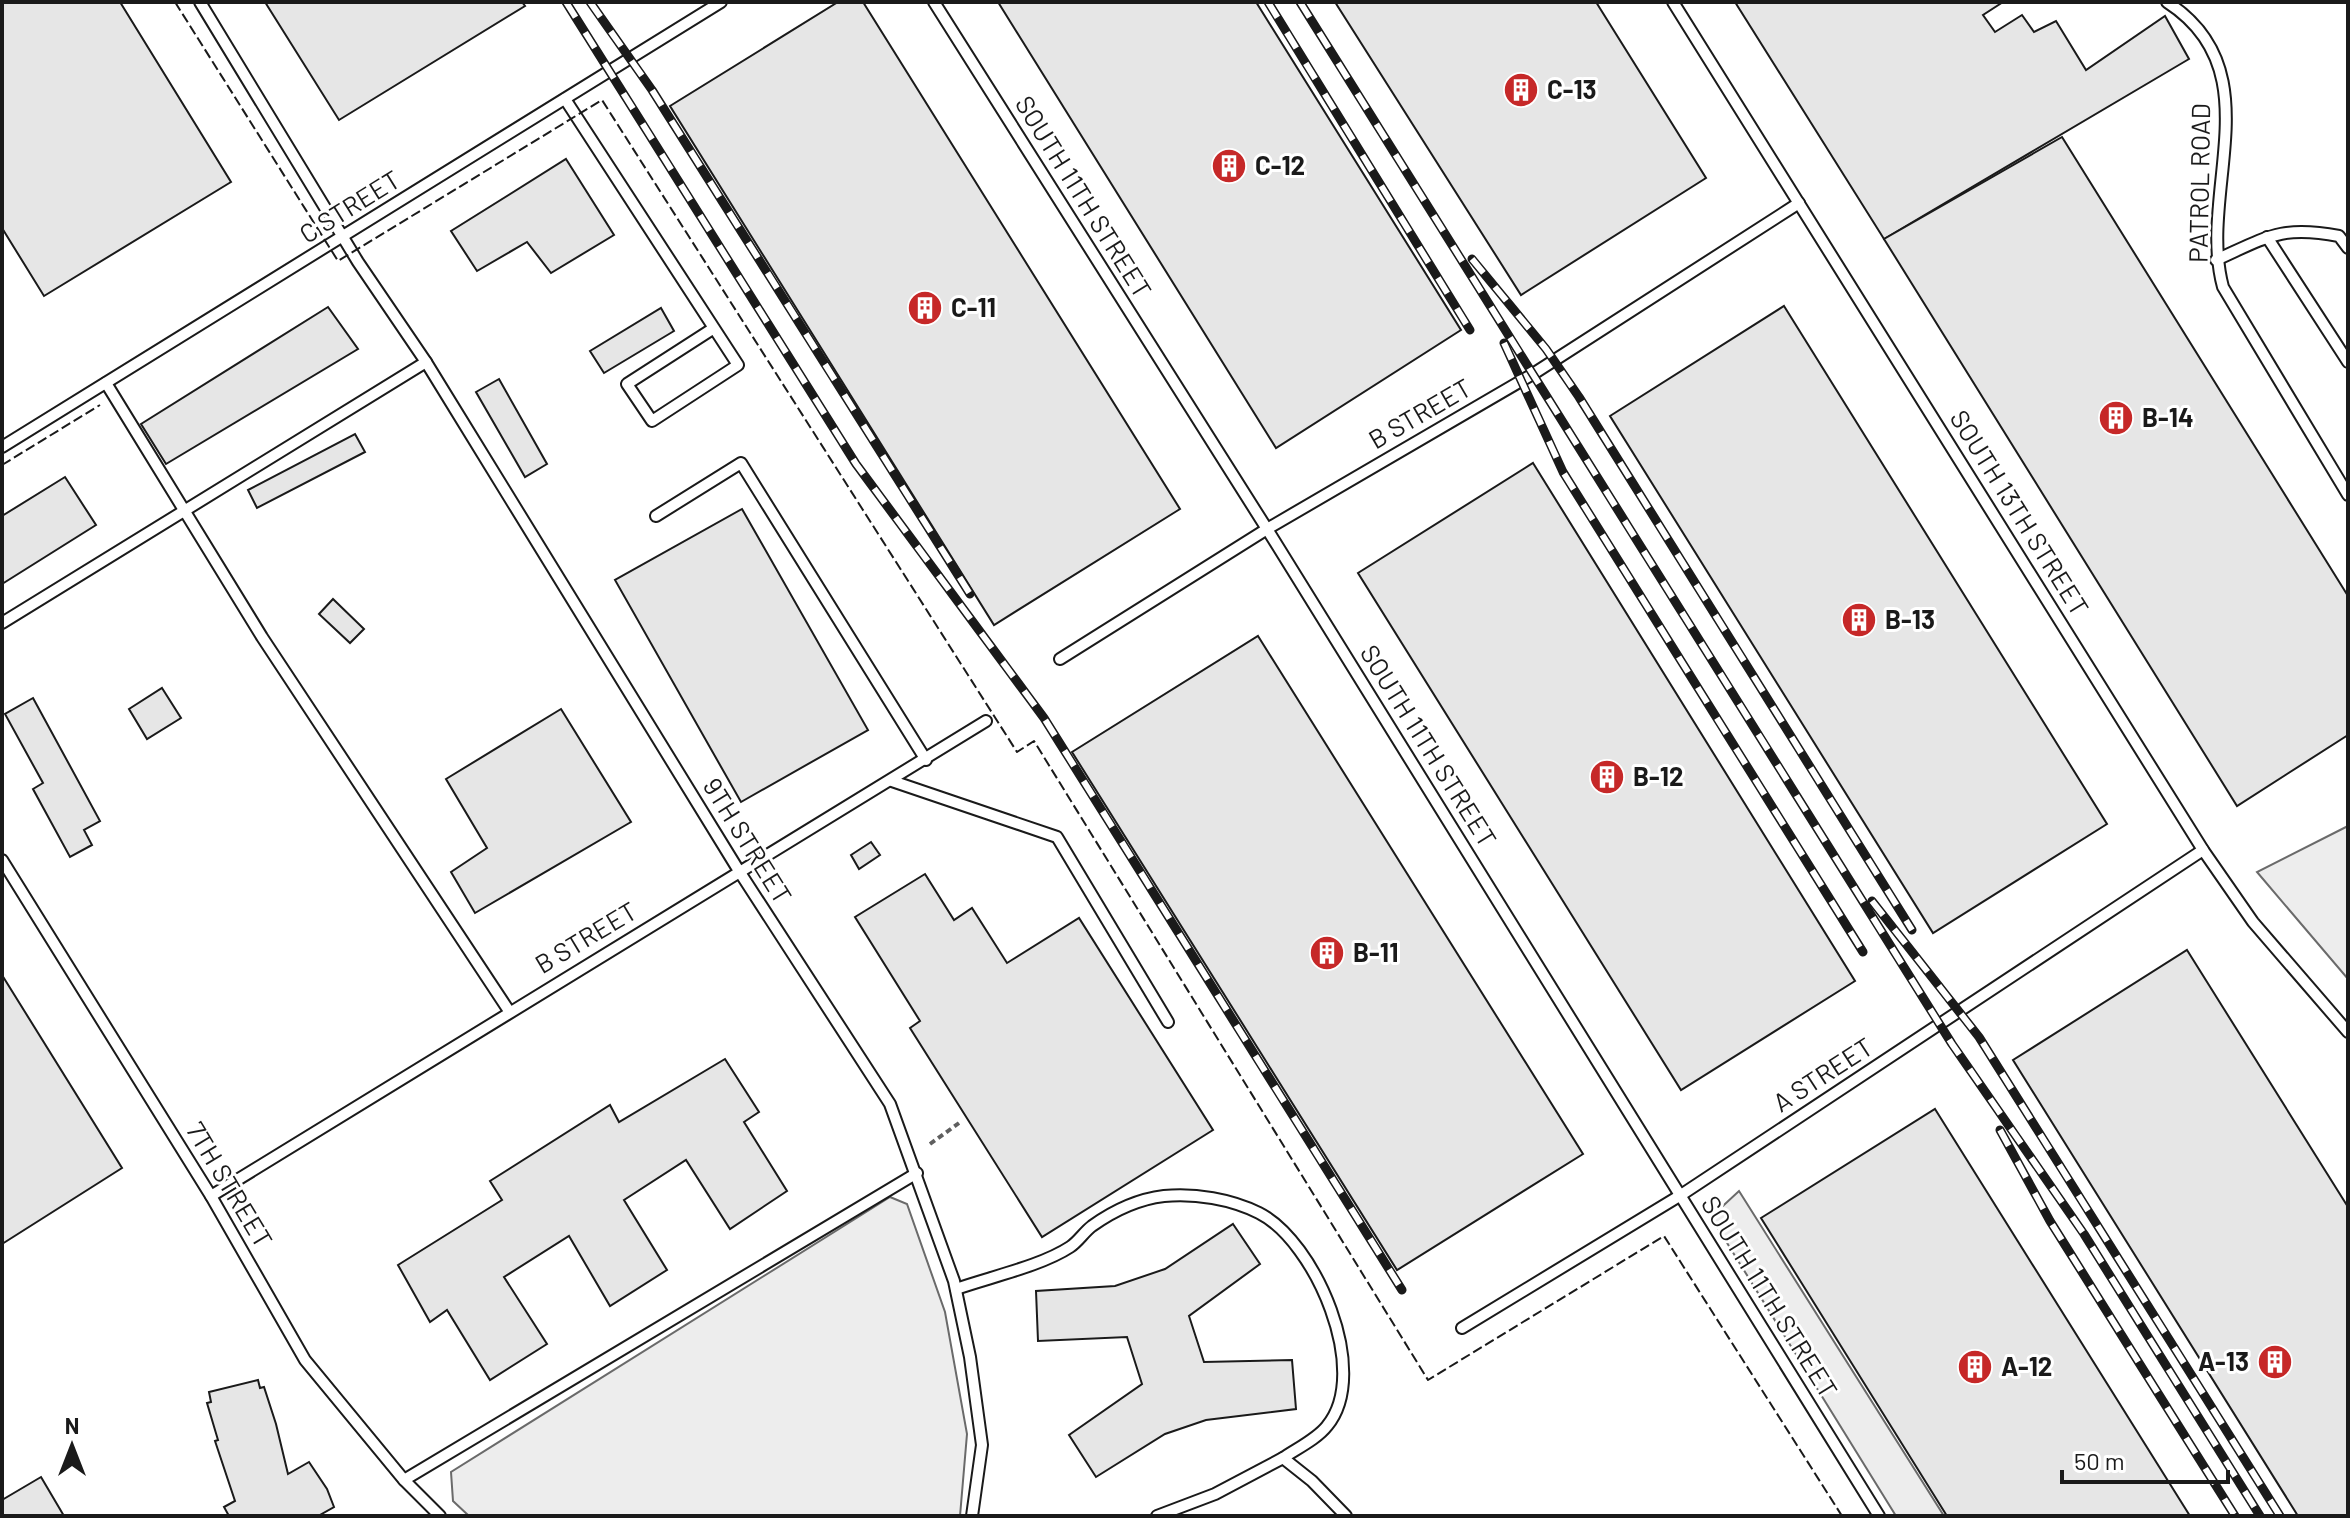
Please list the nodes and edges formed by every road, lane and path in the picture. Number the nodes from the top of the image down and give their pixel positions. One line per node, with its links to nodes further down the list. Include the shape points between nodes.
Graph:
1 (200, 2): 9 (lane, 9TH STREET)
2 (721, 2): 6 (lane, C STREET)
3 (934, 2): 20 (lane, SOUTH 11TH STREET)
4 (1673, 2): 7 (lane, SOUTH 13TH STREET)
5 (2167, 2): 11 (lane, PATROL ROAD, via 2181,11 2220,65 2226,146)
6 (565, 99): 9 (lane, C STREET); 12 (lane)
7 (1799, 203): 20 (lane, B STREET, via 1533,374); 26 (lane, SOUTH 13TH STREET)
8 (2267, 237): 10 (lane, via 2303,229 2339,236); 11 (lane); 14 (lane)
9 (344, 238): 13 (lane, 9TH STREET); 15 (lane, C STREET)
10 (2348, 248)
11 (2216, 260): 17 (lane, PATROL ROAD, via 2223,287)
12 (714, 328): 12 (lane, via 738,365 652,421 627,384)
13 (426, 362): 18 (lane); 28 (lane, 9TH STREET)
14 (2348, 362)
15 (106, 383): 16 (lane, C STREET); 18 (lane)
16 (2, 447)
17 (2348, 495)
18 (183, 512): 21 (lane); 29 (lane)
19 (656, 516): 24 (lane, via 741,463)
20 (1267, 529): 22 (lane, B STREET); 35 (lane, SOUTH 11TH STREET)
21 (2, 623)
22 (1060, 659)
23 (986, 721): 24 (lane, B STREET)
24 (926, 760): 25 (lane, B STREET)
25 (892, 781): 28 (lane, B STREET); 30 (lane, via 1057,837)
26 (2203, 850): 31 (lane, SOUTH 13TH STREET, via 2253,922); 35 (lane, A STREET)
27 (2, 860): 36 (lane, 7TH STREET)
28 (739, 871): 29 (lane, B STREET); 34 (lane, 9TH STREET, via 890,1104)
29 (509, 1011): 36 (lane, B STREET)
30 (1168, 1022)
31 (2348, 1032)
32 (959, 1123): 33 (path)
33 (930, 1144)
34 (917, 1173): 37 (lane, 9TH STREET); 40 (lane)
35 (1681, 1195): 38 (lane, A STREET); 45 (lane, SOUTH 11TH STREET)
36 (211, 1196): 40 (lane, 7TH STREET, via 305,1360)
37 (956, 1289): 39 (lane, via 1070,1247 1125,1206 1164,1196 1210,1197 1260,1214 1291,1239 1336,1323 1345,1357 1340,1399 1327,1426); 42 (lane, 9TH STREET, via 982,1445)
38 (1462, 1328)
39 (1283, 1458): 43 (lane, via 1215,1494); 44 (lane)
40 (404, 1480): 41 (lane, 7TH STREET)
41 (440, 1516)
42 (972, 1516)
43 (1157, 1516)
44 (1346, 1516)
45 (1879, 1516)

